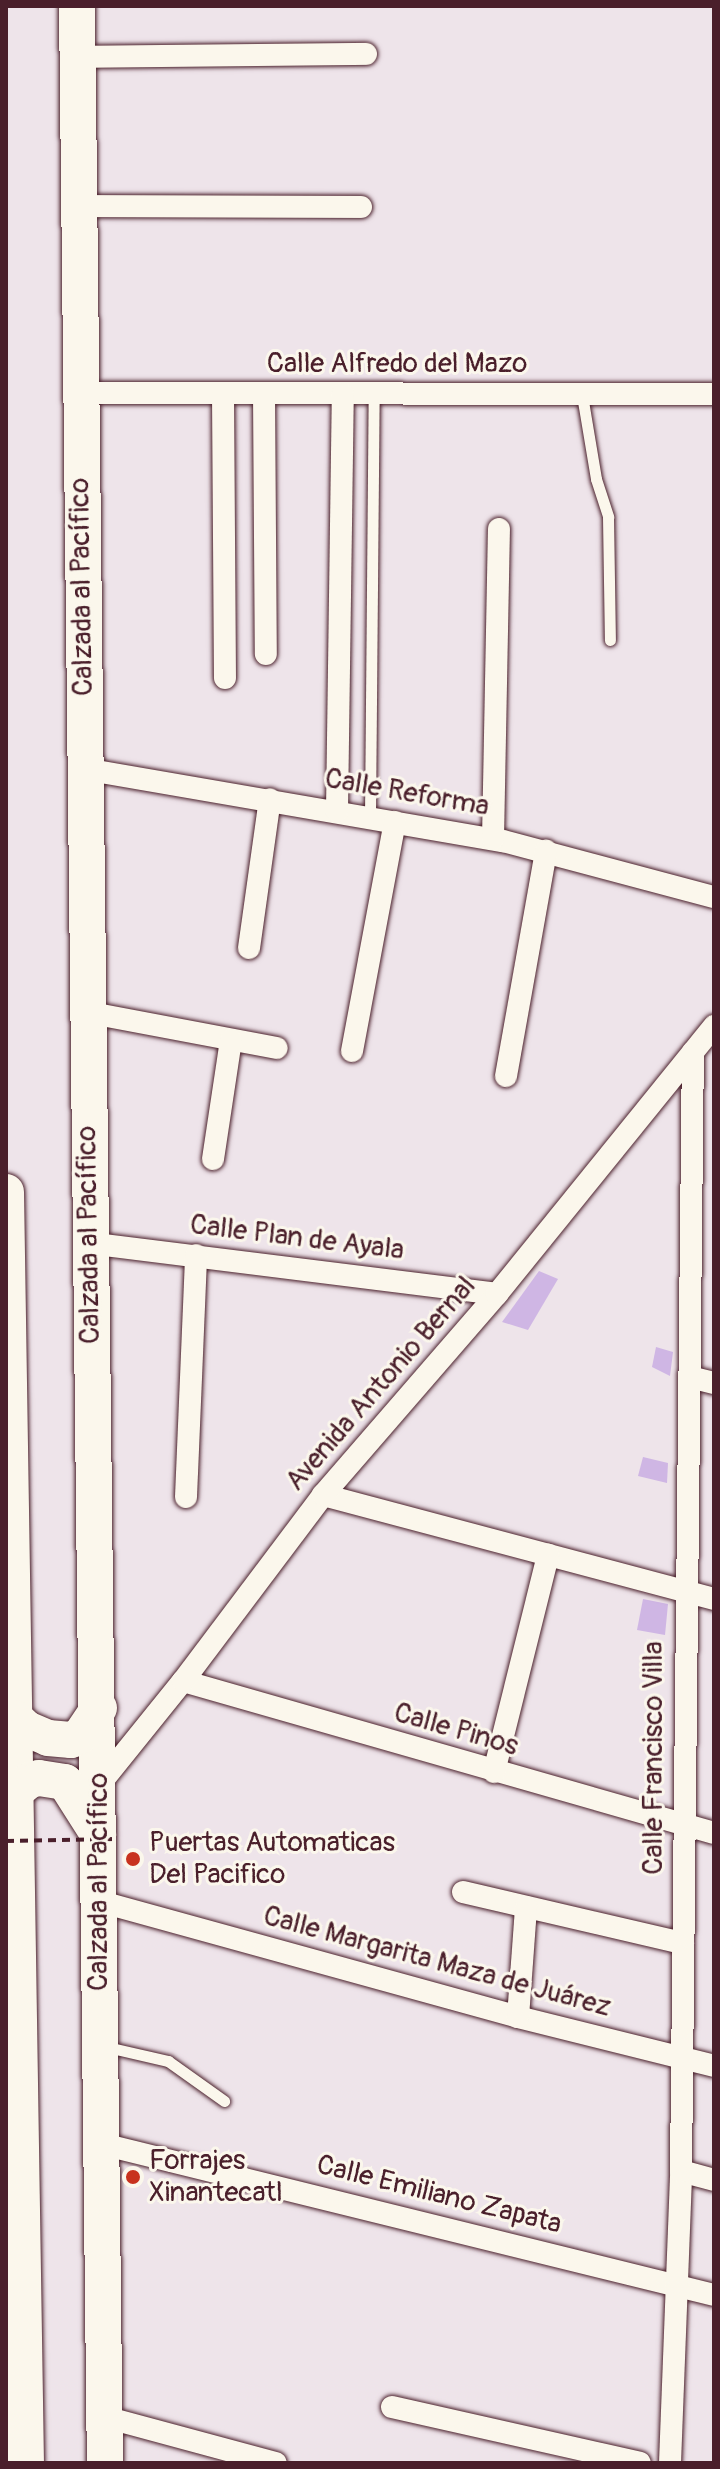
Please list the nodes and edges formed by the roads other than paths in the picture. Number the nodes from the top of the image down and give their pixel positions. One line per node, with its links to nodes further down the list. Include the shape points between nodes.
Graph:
1 (77, 6): 3 (main road, Calzada al Pacífico)
2 (366, 54): 3 (street)
3 (77, 57): 4 (main road, Calzada al Pacífico)
4 (78, 206): 5 (street); 6 (main road, Calzada al Pacífico)
5 (361, 207)
6 (80, 393): 8 (street, Calle Alfredo del Mazo); 17 (main road, Calzada al Pacífico)
7 (264, 393): 8 (street, Calle Alfredo del Mazo); 9 (street, Calle Alfredo del Mazo); 15 (street)
8 (223, 394): 16 (street)
9 (343, 394): 10 (street, Calle Alfredo del Mazo); 19 (street)
10 (374, 394): 12 (street, Calle Alfredo del Mazo); 20 (lane)
11 (714, 394): 12 (street, Calle Alfredo del Mazo)
12 (582, 395): 14 (lane, via 608,517)
13 (499, 529): 22 (street)
14 (610, 640)
15 (266, 654)
16 (225, 678)
17 (84, 769): 18 (street, Calle Reforma); 26 (main road, Calzada al Pacífico)
18 (270, 799): 19 (street, Calle Reforma); 25 (street)
19 (337, 811): 20 (street, Calle Reforma)
20 (370, 817): 21 (street, Calle Reforma)
21 (395, 822): 22 (street, Calle Reforma); 30 (street)
22 (493, 839): 23 (street, Calle Reforma)
23 (546, 851): 24 (street, Calle Reforma); 32 (street)
24 (714, 897)
25 (249, 948)
26 (86, 1012): 28 (street); 38 (main road, Calzada al Pacífico)
27 (714, 1026): 31 (street, Avenida Antonio Bernal)
28 (231, 1040): 29 (street); 34 (street)
29 (277, 1048)
30 (352, 1051)
31 (693, 1052): 33 (street, Calle Francisco Villa); 41 (street, Avenida Antonio Bernal)
32 (506, 1076)
33 (704, 1084): 36 (street, Calle Francisco Villa)
34 (213, 1159)
35 (6, 1192): 40 (main road)
36 (692, 1229): 37 (street); 42 (street, Calle Francisco Villa)
37 (714, 1237)
38 (88, 1243): 39 (street, Calle Plan de Ayala); 51 (main road, Calzada al Pacífico)
39 (196, 1255): 41 (street, Calle Plan de Ayala); 45 (street)
40 (7, 1270): 46 (main road)
41 (497, 1294): 44 (street, Avenida Antonio Bernal)
42 (690, 1377): 43 (street); 48 (street, Calle Francisco Villa)
43 (714, 1383)
44 (323, 1495): 47 (street); 50 (street, Avenida Antonio Bernal)
45 (186, 1497)
46 (9, 1509): 52 (main road)
47 (548, 1555): 48 (street); 53 (street)
48 (685, 1591): 49 (street); 56 (street, Calle Francisco Villa)
49 (714, 1599)
50 (183, 1681): 53 (street, Calle Pinos); 55 (street, Avenida Antonio Bernal)
51 (99, 1708): 52 (main road, via 80,1736 71,1740 48,1738); 55 (main road, Calzada al Pacífico)
52 (15, 1718): 54 (main road)
53 (494, 1772): 56 (street, Calle Pinos)
54 (12, 1773): 58 (main road, via 65,1782); 61 (main road)
55 (99, 1785): 58 (main road, Calzada al Pacífico)
56 (683, 1824): 57 (street, Calle Pinos); 63 (street, Calle Francisco Villa)
57 (714, 1833)
58 (108, 1837): 60 (main road, Calzada al Pacífico)
59 (463, 1892): 62 (street)
60 (98, 1901): 64 (street, Calle Margarita Maza de Juárez); 65 (main road, Calzada al Pacífico)
61 (11, 1904): 72 (main road)
62 (526, 1907): 63 (street); 64 (street)
63 (683, 1943): 66 (street, Calle Francisco Villa)
64 (518, 2017): 66 (street, Calle Margarita Maza de Juárez)
65 (101, 2046): 68 (lane, via 168,2061); 69 (main road, Calzada al Pacífico)
66 (682, 2057): 67 (street, Calle Margarita Maza de Juárez); 70 (street, Calle Francisco Villa)
67 (714, 2066)
68 (224, 2101)
69 (102, 2144): 73 (street, Calle Emiliano Zapata); 77 (main road, Calzada al Pacífico)
70 (681, 2171): 71 (street); 73 (street, Calle Francisco Villa)
71 (714, 2180)
72 (14, 2244): 75 (main road)
73 (675, 2284): 74 (street, Calle Emiliano Zapata); 82 (street, Calle Francisco Villa)
74 (714, 2295)
75 (16, 2377): 78 (main road)
76 (392, 2407): 81 (street)
77 (105, 2417): 79 (main road, Calzada al Pacífico); 80 (street)
78 (26, 2463)
79 (105, 2463)
80 (276, 2463)
81 (640, 2463)
82 (670, 2463)

